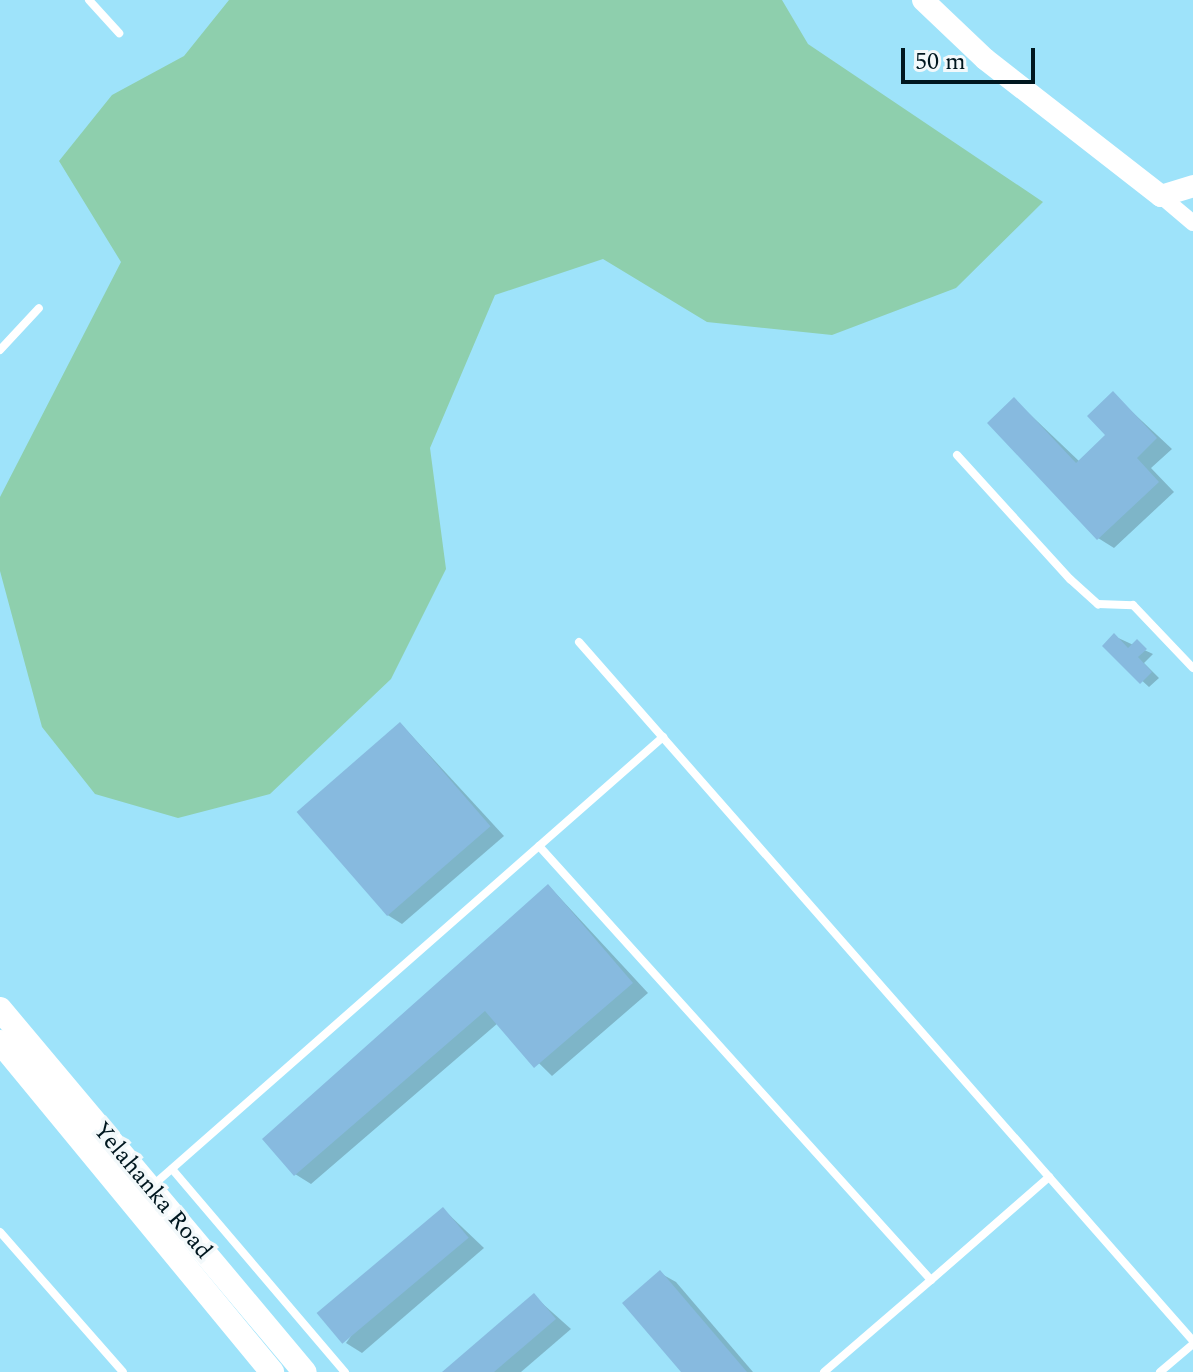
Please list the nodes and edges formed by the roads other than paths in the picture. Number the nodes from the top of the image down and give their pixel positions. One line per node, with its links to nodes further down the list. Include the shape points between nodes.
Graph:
1 (89, 0): 3 (lane)
2 (923, 0): 5 (street, via 985,59)
3 (119, 33)
4 (1193, 186): 5 (street)
5 (1161, 196): 6 (street)
6 (1193, 223)
7 (39, 308): 8 (lane)
8 (0, 350)
9 (957, 455): 11 (lane, via 1070,579 1098,604 1133,605)
10 (579, 642): 12 (lane)
11 (1193, 668)
12 (663, 737): 13 (lane); 17 (lane)
13 (539, 846): 16 (lane); 21 (lane)
14 (0, 1009): 18 (main road, Yelahanka Road)
15 (0, 1042): 19 (main road, Yelahanka Road)
16 (172, 1169): 18 (lane); 26 (lane)
17 (1049, 1177): 21 (lane); 22 (lane)
18 (149, 1189): 19 (lane); 25 (main road, Yelahanka Road)
19 (130, 1206): 24 (main road, Yelahanka Road)
20 (0, 1232): 23 (lane)
21 (931, 1280): 27 (lane)
22 (1193, 1342): 28 (lane)
23 (123, 1372)
24 (272, 1372)
25 (305, 1372)
26 (345, 1372)
27 (824, 1372)
28 (1160, 1372)

